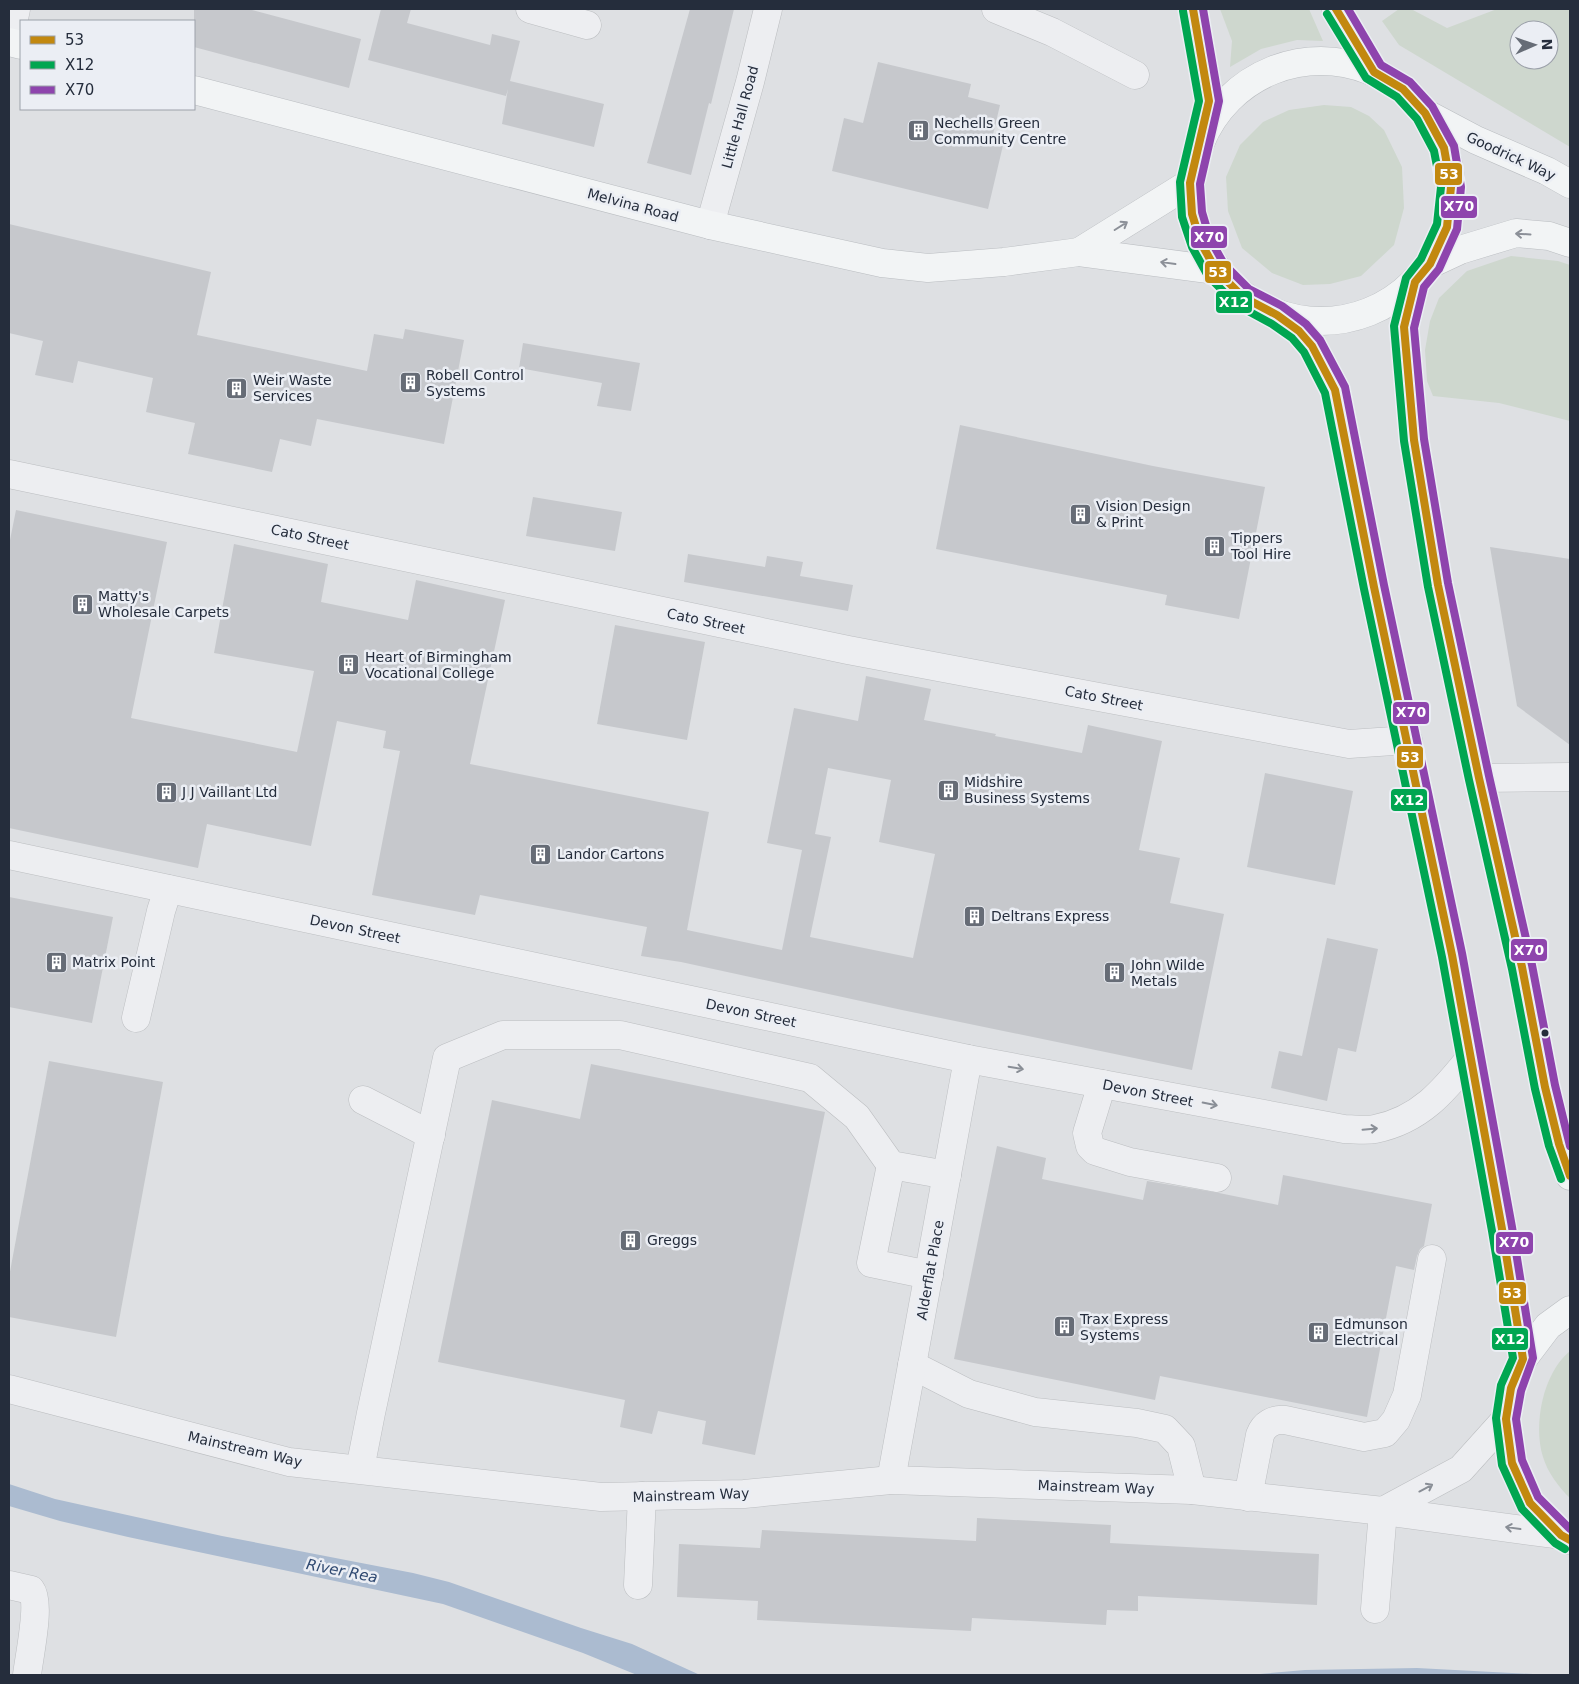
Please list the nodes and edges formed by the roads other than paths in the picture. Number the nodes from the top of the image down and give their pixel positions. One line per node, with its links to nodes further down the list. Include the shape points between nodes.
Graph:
1 (16, 9): 8 (street)
2 (530, 9): 7 (street)
3 (768, 9): 16 (street, Little Hall Road)
4 (996, 9): 10 (street, via 1052,32)
5 (1193, 9): 13 (main road, via 1209,101)
6 (1336, 9): 9 (main road)
7 (587, 25)
8 (9, 42)
9 (1374, 72): 12 (main road, via 1402,89); 13 (main road, via 1334,61 1293,63 1254,78 1222,105)
10 (1134, 75)
11 (195, 90): 16 (main road, Melvina Road)
12 (1425, 113): 15 (main road, Goodrick Way); 20 (main road, via 1444,148 1451,187 1447,227)
13 (1200, 141): 14 (main road)
14 (1190, 183): 18 (main road, Melvina Road, one-way to 14); 19 (main road, via 1192,214 1201,243)
15 (1570, 184)
16 (710, 225): 18 (main road, Melvina Road, via 882,263 928,268)
17 (1570, 243): 20 (main road, one-way to 20, via 1549,236 1516,233 1460,250)
18 (1079, 252): 19 (main road, Melvina Road, one-way to 18)
19 (1216, 270): 21 (main road, via 1243,297)
20 (1422, 273): 21 (main road, via 1386,305 1351,319 1314,322); 25 (main road, via 1404,327 1414,440 1438,585)
21 (1277, 315): 23 (main road, via 1299,331 1312,346 1334,390)
22 (9, 474): 23 (street, Cato Street, via 848,650 1349,744)
23 (1408, 740): 29 (main road)
24 (1570, 777): 25 (street)
25 (1479, 778): 36 (main road, via 1548,1096)
26 (9, 855): 27 (street, Devon Street)
27 (168, 889): 28 (street); 30 (street, Devon Street)
28 (136, 1018)
29 (1471, 1057): 31 (street, Devon Street, one-way to 29, via 1344,1129 1374,1130 1406,1120 1435,1099); 41 (main road)
30 (968, 1060): 31 (street, Devon Street, one-way to 31); 35 (street, Alderflat Place)
31 (1102, 1084): 37 (street, via 1087,1133 1090,1146 1095,1151 1130,1162)
32 (363, 1100): 33 (street)
33 (430, 1135): 34 (street, via 447,1058 503,1035 620,1035 810,1078 857,1117); 45 (street)
34 (891, 1166): 35 (street); 39 (street, via 871,1263)
35 (947, 1175): 39 (street, Alderflat Place)
36 (1570, 1176)
37 (1217, 1178)
38 (1432, 1259): 49 (street, via 1407,1395 1396,1420 1385,1432 1364,1437 1285,1420 1270,1423 1260,1435)
39 (929, 1275): 42 (street, Alderflat Place)
40 (1570, 1310): 41 (main road, via 1548,1326)
41 (1523, 1359): 44 (main road, via 1511,1388)
42 (912, 1365): 46 (street, Alderflat Place); 47 (street, via 969,1394 1035,1412 1165,1429 1182,1446)
43 (9, 1389): 45 (street, Mainstream Way, via 289,1462)
44 (1506, 1419): 50 (street, one-way to 44, via 1461,1469); 51 (main road, via 1512,1463 1530,1503)
45 (360, 1469): 48 (street, Mainstream Way, via 601,1497)
46 (891, 1480): 47 (street, Mainstream Way); 48 (street, Mainstream Way, via 744,1494)
47 (1192, 1490): 49 (street, Mainstream Way)
48 (642, 1496): 53 (street)
49 (1248, 1497): 50 (street, Mainstream Way)
50 (1384, 1511): 51 (street, Mainstream Way, one-way to 50); 54 (street)
51 (1566, 1538)
52 (9, 1585): 55 (street, via 31,1590 35,1595)
53 (638, 1585)
54 (1375, 1609)
55 (27, 1675)

